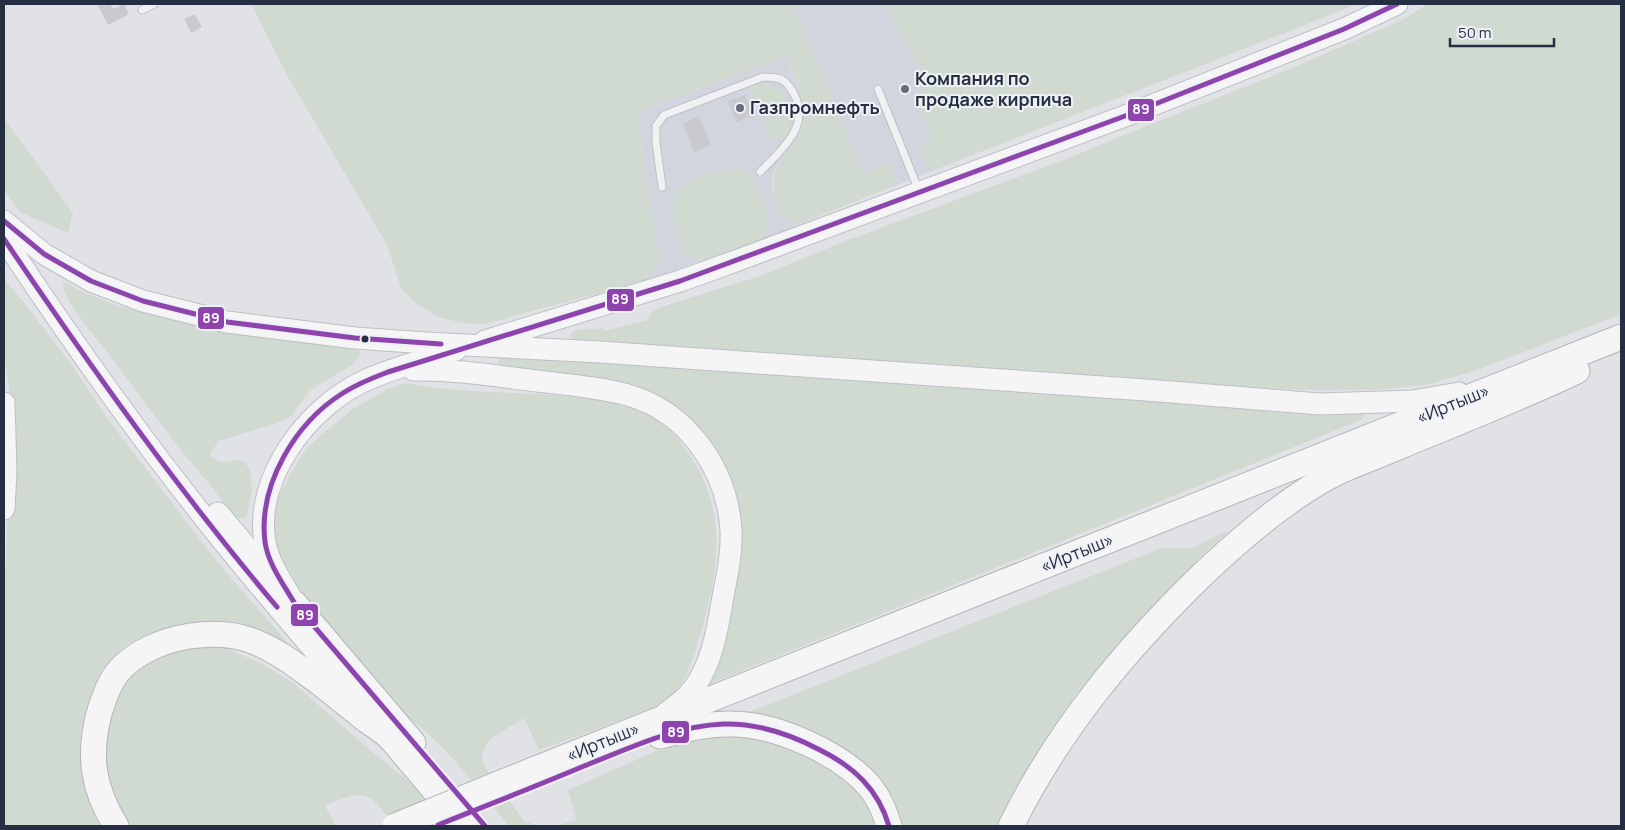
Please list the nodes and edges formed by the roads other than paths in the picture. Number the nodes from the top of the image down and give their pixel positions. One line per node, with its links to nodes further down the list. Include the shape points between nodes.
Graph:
1 (154, 4): 3 (lane)
2 (1397, 4): 7 (main road, via 1344,29 1125,116)
3 (142, 10)
4 (878, 89): 7 (lane)
5 (760, 172): 6 (lane, via 790,140 799,121 797,100 788,83 776,77 763,77 664,115 656,126)
6 (662, 186)
7 (920, 192): 11 (main road, via 680,281)
8 (4, 221): 11 (main road, via 44,254 75,272 143,301 227,322 355,338)
9 (4, 238): 16 (main road, via 80,331 212,506); 18 (main road, via 71,340 201,515)
10 (1621, 335): 11 (main road, via 1454,394 1413,401 1354,404 630,354); 17 (highway, «Иртыш», via 1058,560)
11 (468, 346): 13 (main road)
12 (1621, 348): 17 (highway, «Иртыш», via 1384,445); 26 (highway, via 1537,390 1339,472 1261,523 1218,559 1111,672 1056,747)
13 (388, 372): 16 (main road, via 362,382 323,409 292,442 274,476 266,509 266,543 271,562); 17 (main road, via 454,371 623,394 667,413 680,422 702,448 724,494 730,530 729,564 717,631 702,675 689,694 660,717)
14 (4, 403): 15 (main road)
15 (4, 509)
16 (295, 604): 24 (highway)
17 (650, 732): 19 (highway, «Иртыш»); 25 (highway, via 734,724 758,727 796,739 837,760 863,779 880,802)
18 (389, 737): 20 (highway, via 298,666 265,646 234,635 181,637 139,654 116,674 108,687 93,743 95,778 100,796); 23 (highway)
19 (538, 777): 21 (highway, bridge); 22 (highway)
20 (116, 826)
21 (395, 826)
22 (436, 826)
23 (465, 826)
24 (485, 826)
25 (889, 826)
26 (1011, 826)

